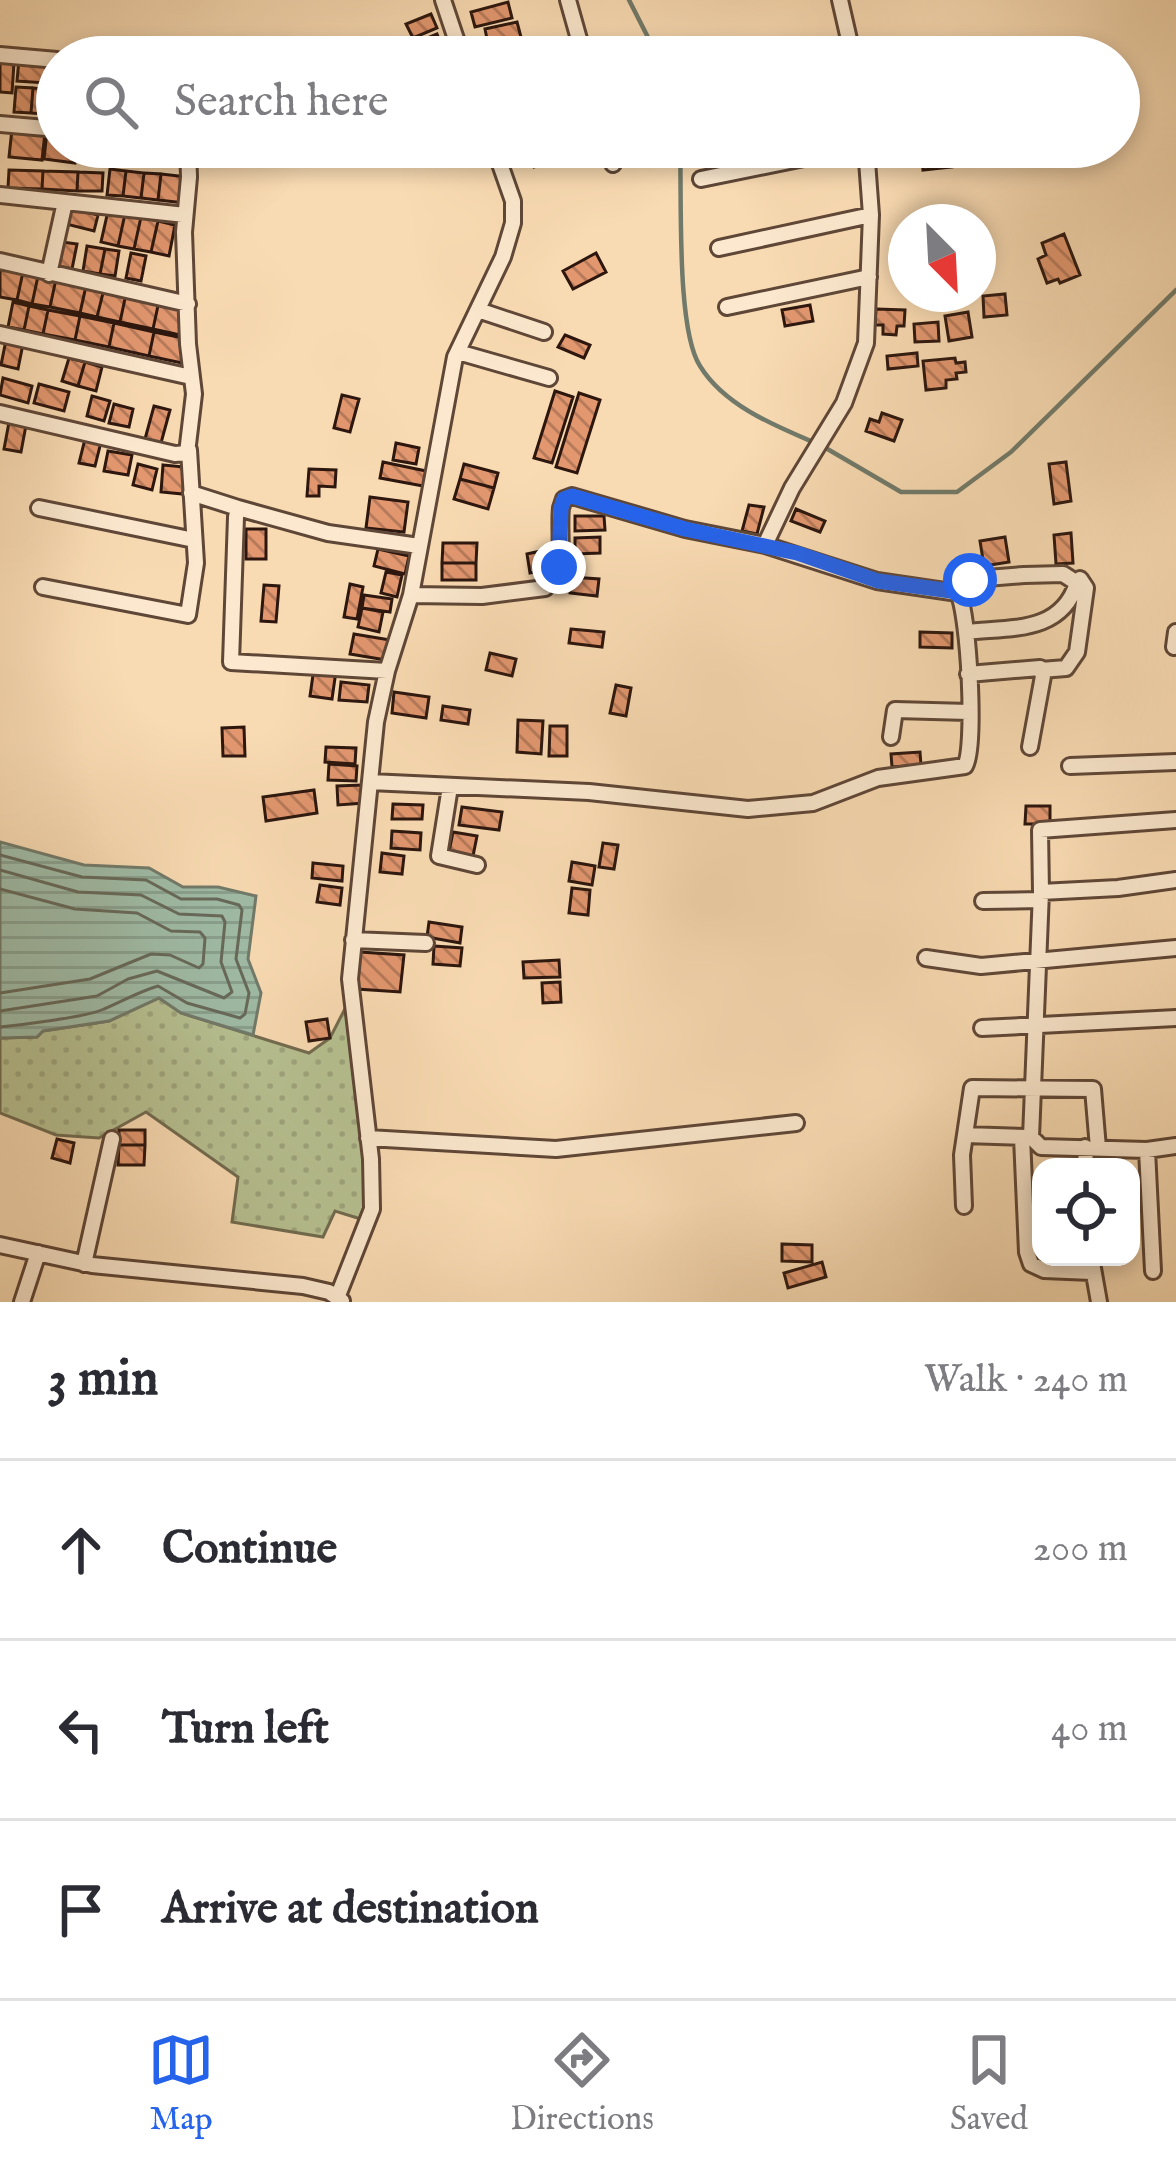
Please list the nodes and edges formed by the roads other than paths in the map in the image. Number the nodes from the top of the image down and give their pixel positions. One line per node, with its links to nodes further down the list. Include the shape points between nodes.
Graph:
1 (443, 0): 4 (street)
2 (568, 0): 5 (street)
3 (840, 0): 6 (street)
4 (455, 36)
5 (578, 36)
6 (848, 36)
7 (0, 55): 8 (street)
8 (36, 59)
9 (0, 124): 10 (street)
10 (36, 127)
11 (187, 168): 18 (street)
12 (501, 168): 26 (street, via 514,211)
13 (756, 168): 15 (street)
14 (865, 168): 19 (street)
15 (701, 179)
16 (0, 195): 17 (street)
17 (65, 202): 18 (street); 22 (street)
18 (185, 215): 24 (street)
19 (872, 215): 20 (street); 23 (street)
20 (719, 248)
21 (0, 261): 22 (street)
22 (49, 274): 24 (street)
23 (868, 278): 25 (street); 38 (street, via 858,370)
24 (188, 304): 30 (street)
25 (727, 307)
26 (478, 310): 27 (street); 29 (street)
27 (544, 332)
28 (0, 334): 30 (street)
29 (458, 352): 31 (street); 39 (street)
30 (191, 377): 33 (street)
31 (548, 378)
32 (0, 413): 33 (street, via 175,454)
33 (189, 450): 34 (street)
34 (191, 493): 36 (street); 37 (street)
35 (39, 508): 37 (street)
36 (238, 508): 39 (street); 46 (street, via 230,662)
37 (194, 540): 41 (street, via 188,615)
38 (765, 545): 42 (street, via 878,581); 43 (street, via 572,496 561,508 559,567 545,589)
39 (419, 546): 43 (street)
40 (1075, 579): 42 (street, via 974,579); 44 (street, via 1077,589 1047,622); 45 (street, via 1086,588 1077,652 1066,668)
41 (44, 587)
42 (958, 592): 44 (street)
43 (411, 595): 46 (street)
44 (966, 632): 47 (street)
45 (1041, 670): 47 (street); 50 (street)
46 (387, 671): 53 (street)
47 (968, 674): 48 (street)
48 (970, 712): 49 (street, via 895,710); 54 (street, via 965,766 878,778 813,802 725,809 589,792)
49 (891, 737)
50 (1030, 747)
51 (1176, 762): 52 (street)
52 (1070, 766)
53 (370, 782): 54 (street); 60 (street)
54 (450, 787): 56 (street, via 439,856)
55 (1176, 820): 58 (street, via 1040,830)
56 (477, 865)
57 (1176, 880): 58 (street)
58 (1040, 896): 59 (street); 64 (street)
59 (983, 901)
60 (353, 940): 61 (street); 72 (street)
61 (425, 943)
62 (1176, 948): 64 (street)
63 (926, 958): 64 (street)
64 (1040, 963): 66 (street)
65 (1176, 1018): 66 (street)
66 (1038, 1027): 67 (street); 68 (street)
67 (982, 1028)
68 (1033, 1086): 70 (street, via 970,1088); 71 (street); 75 (street, via 1093,1089)
69 (796, 1123): 72 (street, via 556,1149)
70 (964, 1135): 71 (street); 78 (street)
71 (1027, 1137): 75 (street, via 1041,1147); 81 (street)
72 (368, 1138): 87 (street, via 373,1209)
73 (112, 1139): 82 (street)
74 (1176, 1146): 76 (street)
75 (1092, 1147): 76 (street); 77 (street)
76 (1147, 1150): 86 (street)
77 (1089, 1158)
78 (964, 1206)
79 (0, 1245): 80 (street)
80 (38, 1253): 82 (street); 88 (street)
81 (1032, 1262)
82 (84, 1264): 87 (street, via 303,1286)
83 (1038, 1266): 84 (street)
84 (1075, 1266)
85 (1091, 1266): 89 (street)
86 (1153, 1271)
87 (341, 1300)
88 (22, 1302)
89 (1099, 1302)

